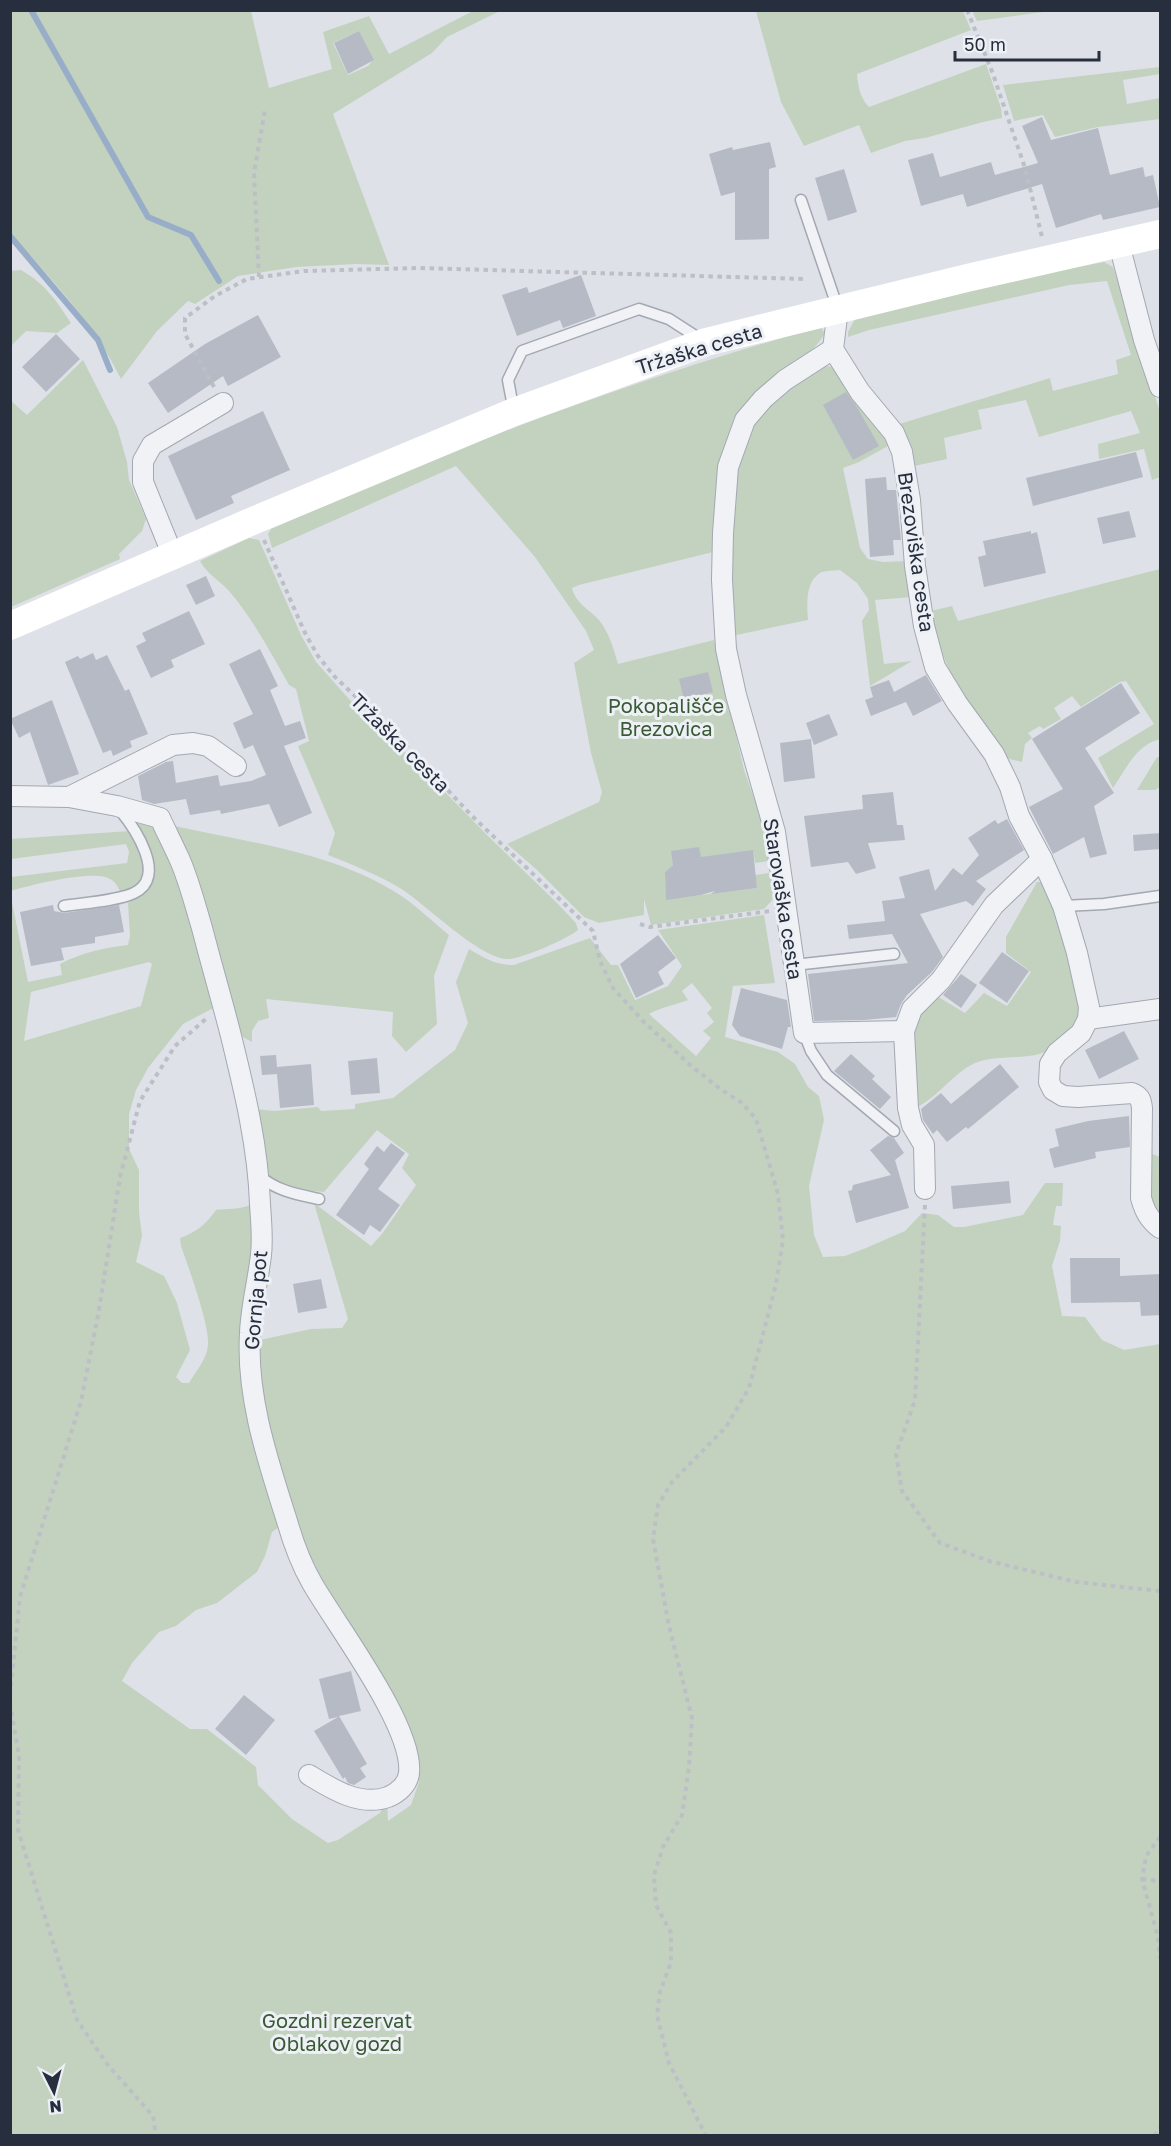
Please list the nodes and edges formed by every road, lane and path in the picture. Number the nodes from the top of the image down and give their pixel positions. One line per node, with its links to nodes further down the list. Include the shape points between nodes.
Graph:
1 (967, 10): 6 (path, via 1025,168)
2 (265, 110): 7 (path, via 254,173)
3 (801, 200): 9 (lane)
4 (1161, 234): 5 (main road, Tržaška cesta)
5 (1119, 244): 6 (main road, Tržaška cesta); 12 (street, via 1144,340)
6 (1047, 260): 9 (main road, Tržaška cesta)
7 (258, 277): 8 (path, via 304,271 418,268); 13 (path, via 247,279 185,318 184,334)
8 (806, 279)
9 (838, 309): 10 (main road, Tržaška cesta); 11 (street)
10 (706, 342): 14 (main road, Tržaška cesta); 14 (lane, via 669,319 639,309 522,351 508,380)
11 (833, 349): 22 (street, Brezoviška cesta, via 860,392 894,433 902,452 924,626 935,667 994,754 1019,816); 26 (street, Starovaška cesta, via 785,380 745,420 728,478 722,580 726,649 775,832)
12 (1161, 387)
13 (223, 403): 16 (street, via 152,445 143,461 143,482)
14 (514, 412): 15 (main road, Tržaška cesta)
15 (255, 520): 16 (main road, Tržaška cesta); 50 (path, Tržaška cesta, via 318,656 356,700 593,931 600,961 613,988 643,1021 756,1119 778,1194 783,1240 776,1284 749,1388 726,1427 672,1482 658,1505 653,1539 692,1718 682,1815 663,1847 654,1875 656,1905 671,1934 671,1962 657,2015 669,2063)
16 (173, 556): 17 (main road, Tržaška cesta)
17 (10, 626)
18 (236, 766): 20 (street, Gornja pot, via 208,746 173,746)
19 (10, 796): 20 (street, Gornja pot)
20 (69, 797): 21 (street, Gornja pot)
21 (117, 806): 24 (lane, via 146,855 146,884 123,897); 30 (street, Gornja pot, via 160,818 181,861)
22 (1042, 859): 25 (street, Brezoviška cesta); 33 (street, via 994,905 941,980 912,1010)
23 (1161, 896): 25 (lane)
24 (64, 906)
25 (1064, 906): 32 (street, Brezoviška cesta, via 1087,997)
26 (786, 909): 27 (path, via 650,927); 29 (street, Starovaška cesta)
27 (640, 924)
28 (894, 954): 29 (lane)
29 (794, 965): 34 (street, Starovaška cesta)
30 (223, 1004): 36 (street, Gornja pot, via 250,1113); 41 (path, via 176,1046 140,1101 120,1177 81,1401 20,1597)
31 (1161, 1009): 32 (street)
32 (1088, 1019): 39 (street, via 1081,1033 1050,1064 1049,1082 1053,1090 1063,1095 1132,1093 1142,1100 1141,1198 1150,1220)
33 (904, 1030): 34 (street); 37 (street, via 908,1108 912,1125 924,1145)
34 (804, 1033): 35 (lane, via 827,1075)
35 (894, 1131)
36 (258, 1175): 38 (lane, via 284,1191); 43 (street, Gornja pot, via 261,1252 250,1332 250,1371 272,1474 311,1582 399,1727 409,1772 400,1790 378,1799 334,1791)
37 (925, 1189): 40 (path, via 915,1400 897,1454 902,1491 940,1543 989,1561 1076,1582)
38 (319, 1199)
39 (1161, 1228)
40 (1161, 1591)
41 (10, 1695)
42 (10, 1703): 49 (path, via 19,1756 18,1830 77,2020 107,2064 153,2116)
43 (309, 1775)
44 (1161, 1837): 45 (path, via 1146,1856)
45 (1142, 1879): 46 (path); 47 (path)
46 (1161, 1881)
47 (1161, 1958)
48 (1161, 2128): 51 (path)
49 (156, 2136)
50 (706, 2136)
51 (1154, 2136)

